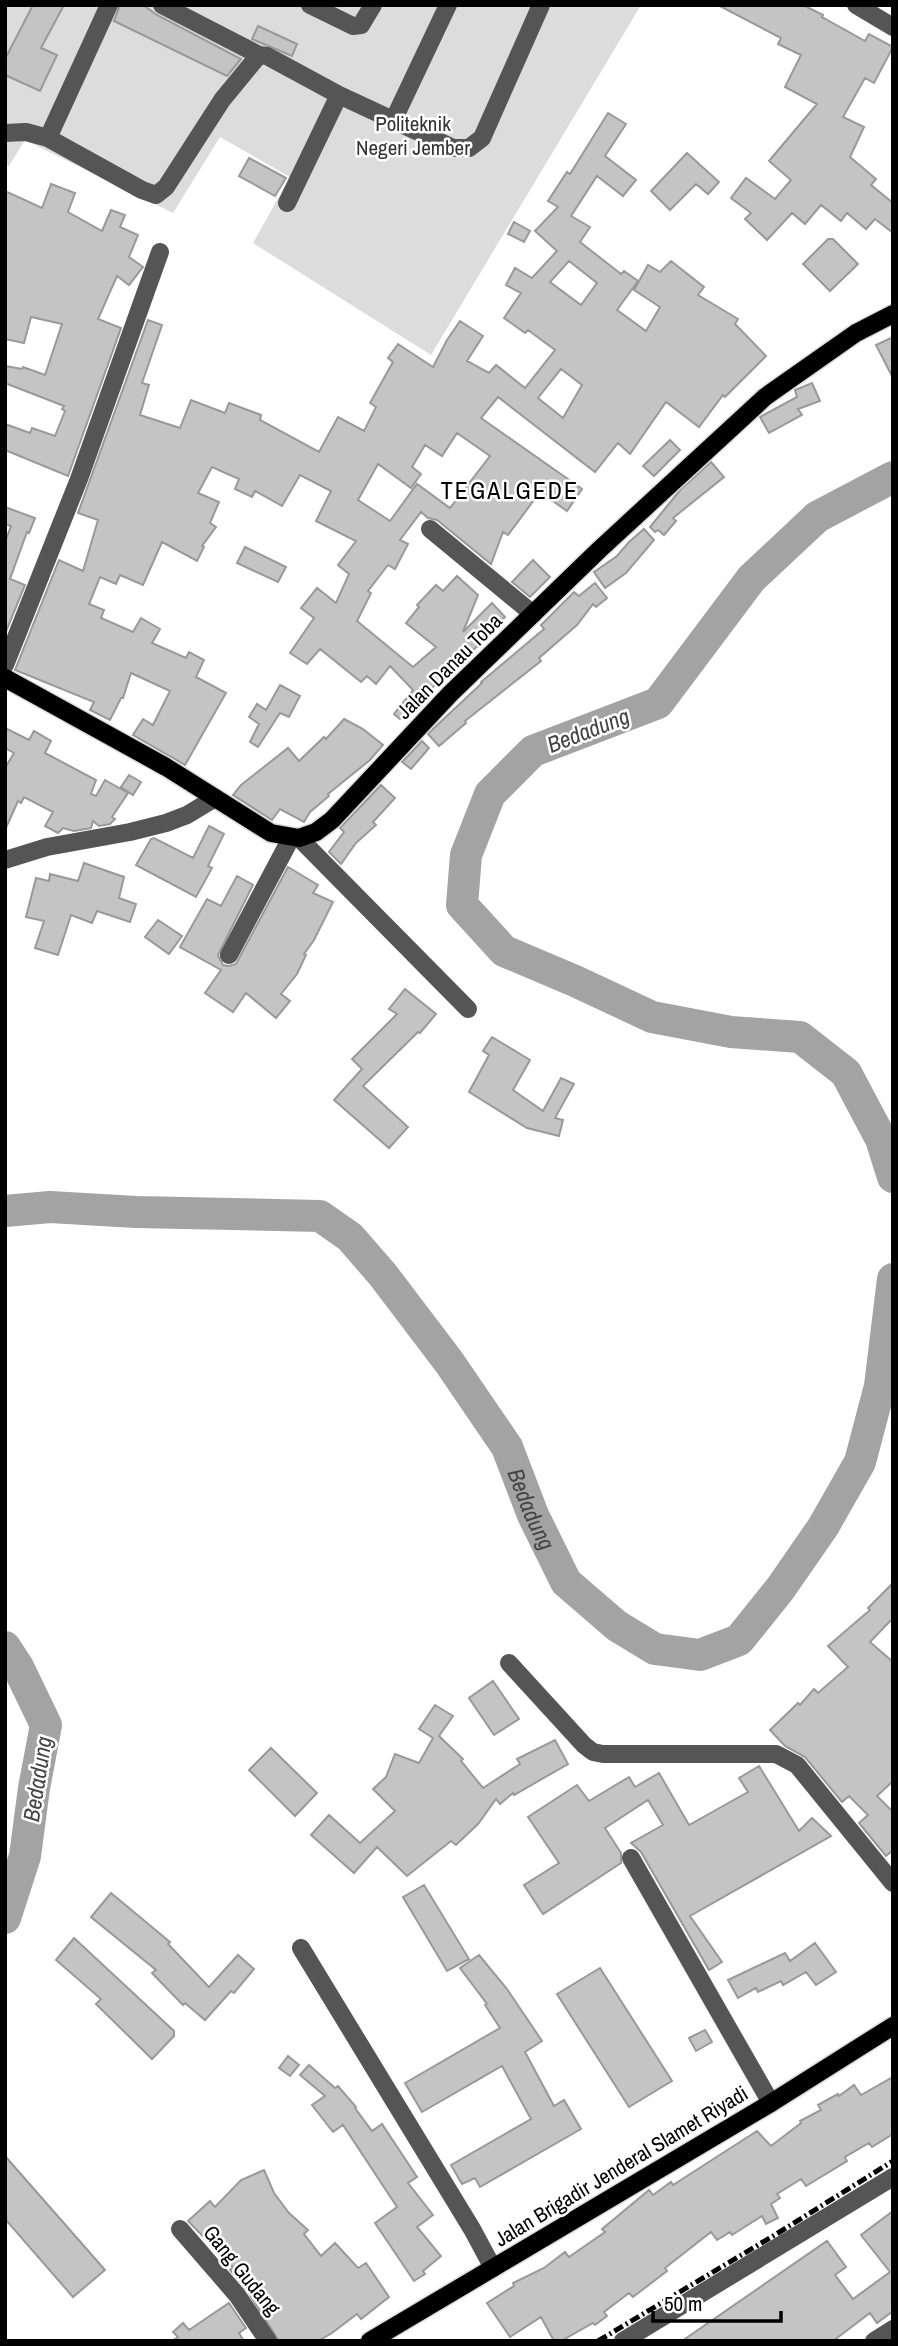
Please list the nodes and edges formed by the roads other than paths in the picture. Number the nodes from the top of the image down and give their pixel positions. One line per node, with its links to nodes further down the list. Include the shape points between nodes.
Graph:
1 (109, 5): 13 (street)
2 (162, 5): 9 (street)
3 (310, 5): 4 (street, via 353,26 366,19)
4 (373, 5)
5 (448, 5): 11 (street)
6 (541, 5): 11 (street, via 482,138 469,148 453,148)
7 (856, 5): 8 (street)
8 (893, 27)
9 (259, 55): 10 (street); 13 (street, via 156,195)
10 (339, 95): 11 (street); 14 (street)
11 (393, 121)
12 (5, 133): 13 (street)
13 (48, 138)
14 (287, 203)
15 (160, 252): 19 (street, via 79,479)
16 (893, 314): 18 (main road, Jalan Danau Toba, via 856,333 765,397)
17 (430, 529): 18 (street)
18 (533, 614): 22 (main road, Jalan Danau Toba, via 450,694 332,820 316,832)
19 (5, 665)
20 (5, 678): 21 (main road)
21 (215, 798): 22 (main road, via 261,828); 23 (street, via 166,823)
22 (295, 838): 24 (street); 25 (street)
23 (5, 860)
24 (229, 955)
25 (468, 1009)
26 (509, 1663): 28 (street, via 593,1752 776,1754 789,1759)
27 (631, 1858): 31 (street)
28 (893, 1883)
29 (301, 1948): 34 (street)
30 (893, 2026): 31 (main road, Jalan Brigadir Jenderal Slamet Riyadi)
31 (771, 2103): 34 (main road, Jalan Brigadir Jenderal Slamet Riyadi)
32 (893, 2177): 38 (street)
33 (180, 2229): 36 (street, Gang Gudang, via 237,2295)
34 (493, 2268): 37 (main road, Jalan Brigadir Jenderal Slamet Riyadi)
35 (893, 2329): 39 (street)
36 (268, 2341)
37 (370, 2341)
38 (623, 2341)
39 (874, 2341)

